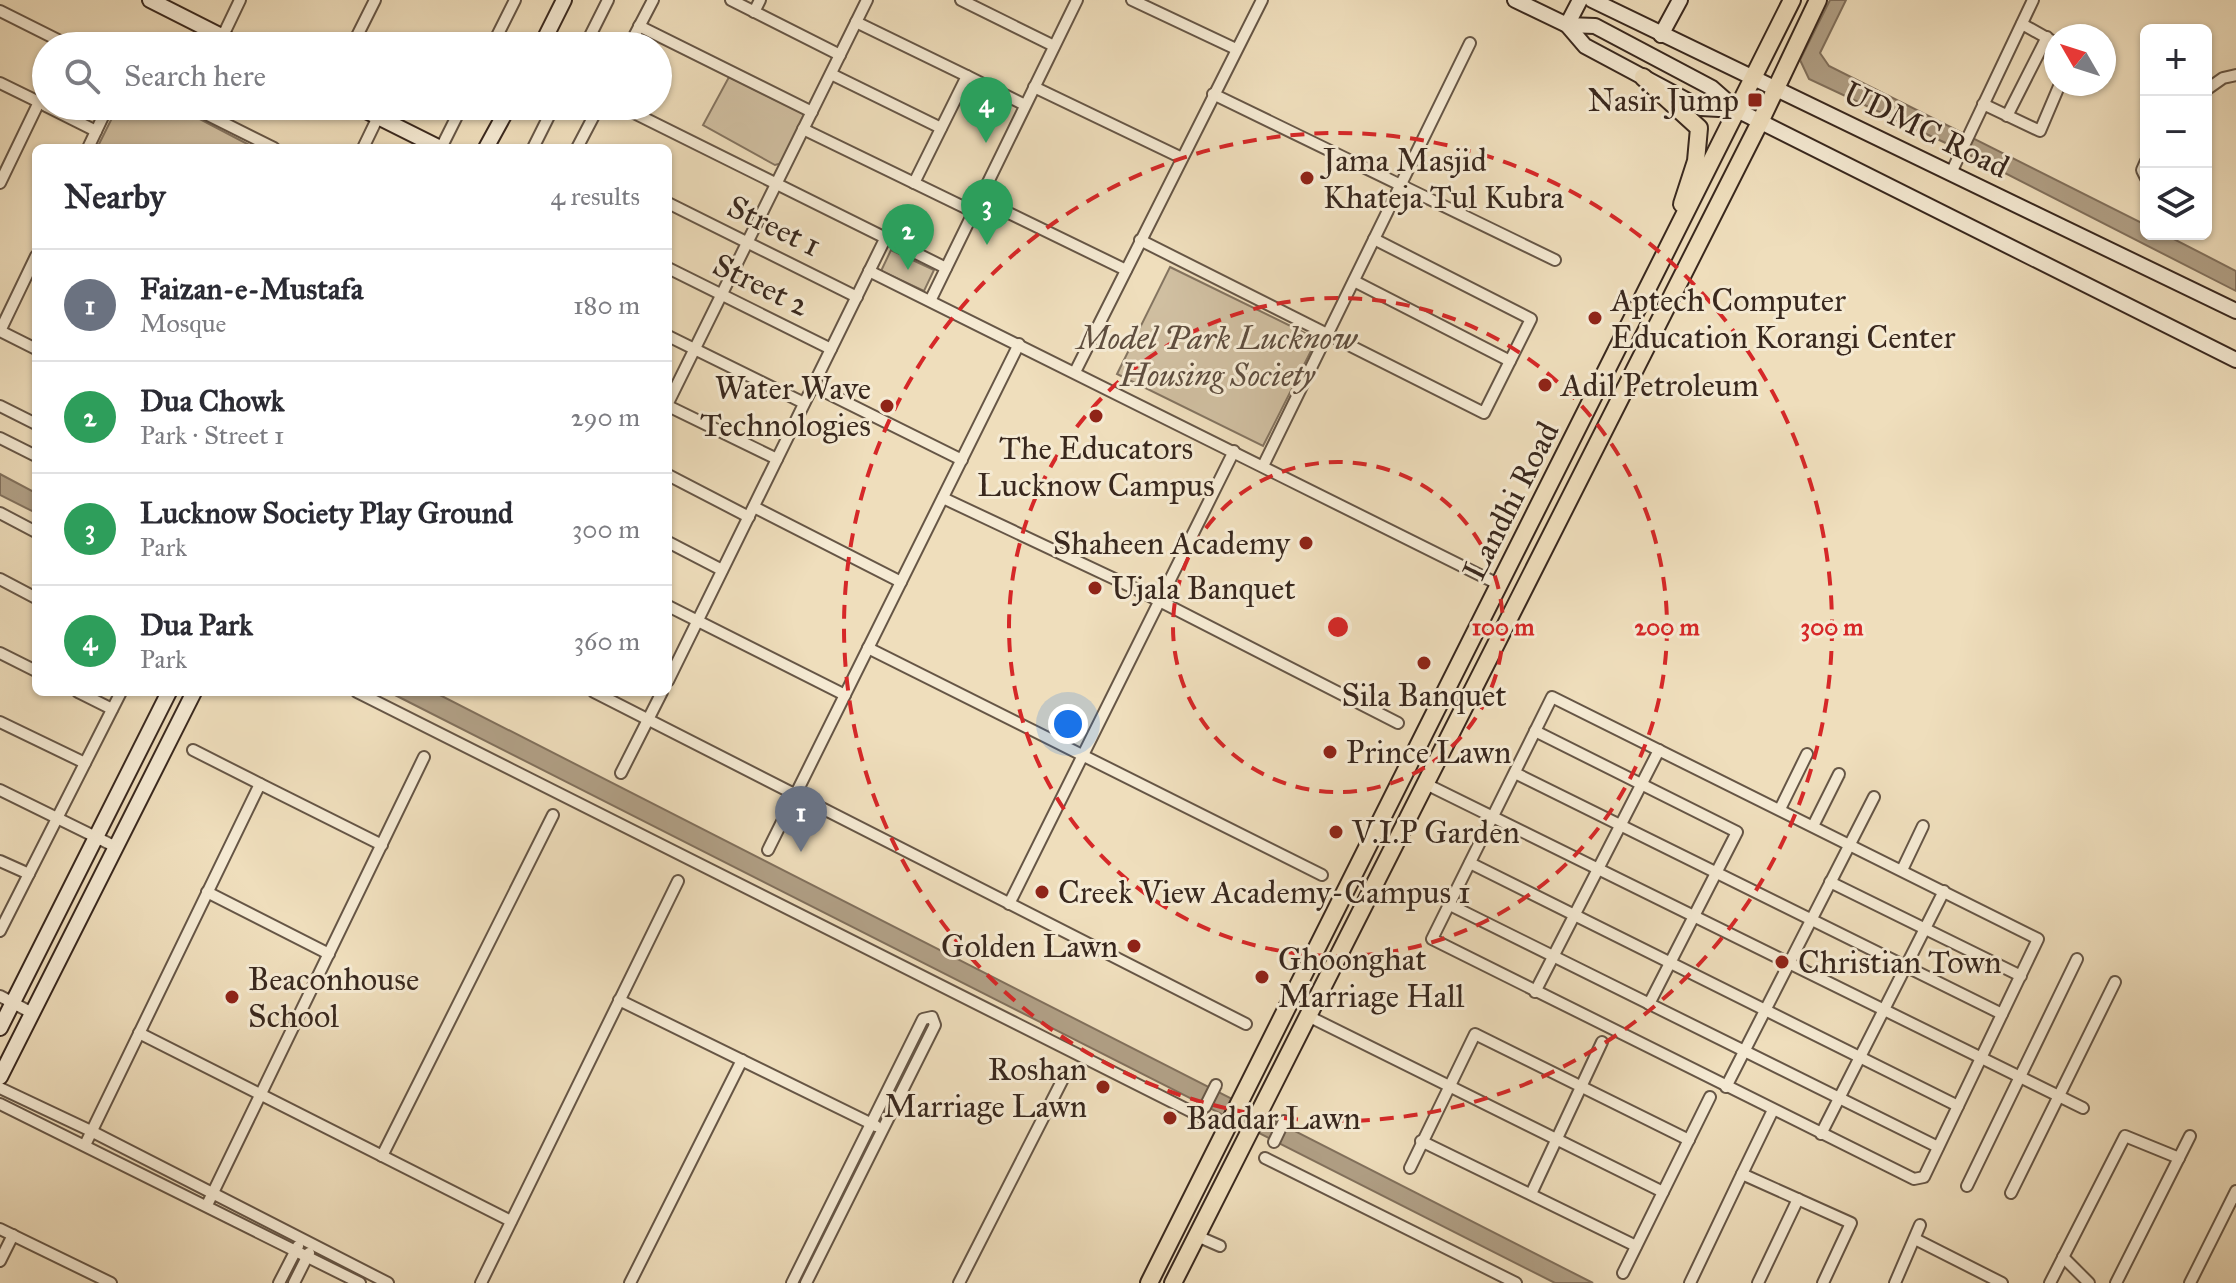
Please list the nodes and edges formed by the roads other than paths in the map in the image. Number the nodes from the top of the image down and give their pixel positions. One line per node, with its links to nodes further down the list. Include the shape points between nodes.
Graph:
1 (150, 0): 29 (main road)
2 (240, 0): 30 (street)
3 (375, 0): 31 (street)
4 (515, 0): 32 (street)
5 (564, 0): 33 (main road)
6 (608, 0): 34 (street)
7 (653, 0): 27 (street)
8 (731, 0): 23 (street)
9 (760, 0): 23 (street)
10 (867, 0): 24 (street)
11 (961, 0): 41 (street)
12 (1077, 0): 41 (street)
13 (1132, 0): 42 (street)
14 (1262, 0): 42 (street)
15 (1515, 0): 26 (main road)
16 (1580, 0): 26 (main road)
17 (1592, 0): 37 (main road, UDMC Road)
18 (1680, 0): 37 (main road)
19 (1792, 0): 49 (main road, Landhi Road)
20 (1818, 0): 53 (main road, Landhi Road)
21 (2033, 0): 25 (street)
22 (0, 11): 28 (street)
23 (754, 12): 44 (street)
24 (856, 22): 44 (street); 47 (street)
25 (2022, 24): 38 (street); 57 (street)
26 (1567, 25): 48 (main road, via 1585,46); 59 (main road, via 1595,26 1712,88)
27 (639, 26): 35 (street); 36 (street)
28 (42, 32)
29 (205, 32)
30 (224, 32)
31 (359, 32)
32 (499, 32)
33 (548, 32)
34 (592, 32)
35 (636, 32)
36 (651, 32)
37 (1661, 35): 49 (main road, UDMC Road)
38 (2044, 36)
39 (672, 42): 60 (street)
40 (1470, 43): 92 (street)
41 (1054, 46): 52 (street)
42 (1236, 49): 54 (street)
43 (2044, 52): 61 (street)
44 (840, 55): 45 (street)
45 (831, 74): 60 (street); 74 (street)
46 (2236, 75): 51 (street)
47 (967, 76): 58 (street); 74 (street)
48 (1643, 77): 59 (main road, via 1701,108); 107 (main road, via 1699,128 1696,161)
49 (1753, 78): 53 (main road, UDMC Road); 59 (main road, Landhi Road)
50 (0, 83): 56 (street)
51 (2212, 86)
52 (1034, 87): 58 (street); 87 (street)
53 (1775, 89): 73 (main road, Landhi Road); 88 (main road, UDMC Road)
54 (1213, 94): 87 (street); 92 (street)
55 (2055, 96): 61 (street, via 2040,131)
56 (32, 99)
57 (1983, 104): 61 (street); 88 (street)
58 (1025, 105): 93 (street)
59 (1737, 110): 73 (main road); 77 (main road, Landhi Road)
60 (812, 112): 75 (street)
61 (2007, 116)
62 (36, 120): 89 (street)
63 (74, 120): 76 (street)
64 (101, 120): 76 (street)
65 (219, 120): 79 (street)
66 (377, 120): 80 (street)
67 (384, 120): 81 (main road)
68 (455, 120): 82 (street)
69 (501, 120): 83 (main road)
70 (547, 120): 84 (street)
71 (592, 120): 85 (street)
72 (648, 120): 91 (street)
73 (1760, 122): 86 (main road, Landhi Road); 119 (main road)
74 (941, 128): 90 (street)
75 (803, 129): 90 (street); 91 (street)
76 (96, 131): 78 (street)
77 (1722, 142): 86 (main road, via 1737,138); 107 (main road, Landhi Road)
78 (90, 144)
79 (266, 144)
80 (365, 144)
81 (432, 144)
82 (442, 144)
83 (488, 144)
84 (535, 144)
85 (579, 144)
86 (1745, 152): 175 (main road, Landhi Road)
87 (1182, 158): 98 (street)
88 (1951, 173): 111 (main road, UDMC Road)
89 (0, 183)
90 (914, 183): 95 (street)
91 (776, 184): 96 (street); 99 (street)
92 (1400, 186): 97 (street); 100 (street)
93 (980, 199): 95 (street); 104 (street)
94 (672, 205): 99 (street, Street 1)
95 (974, 212): 102 (street)
96 (885, 239): 102 (street); 105 (street)
97 (1374, 239): 106 (street); 120 (street, via 1531,319)
98 (1140, 240): 104 (street); 113 (street)
99 (748, 242): 108 (street); 109 (street, Street 1)
100 (1555, 260)
101 (32, 264): 112 (street)
102 (946, 268): 110 (street)
103 (672, 270): 108 (street, Street 2)
104 (1126, 270): 121 (street)
105 (869, 271): 109 (street); 110 (street)
106 (1354, 281): 113 (street); 120 (street)
107 (1652, 281): 143 (main road, Landhi Road)
108 (722, 295): 117 (street); 118 (street, Street 2)
109 (857, 297): 118 (street)
110 (931, 299): 115 (street)
111 (2236, 311)
112 (0, 331): 116 (street)
113 (1328, 334): 120 (street, via 1484,413); 133 (street)
114 (672, 338): 117 (street)
115 (1019, 344): 121 (street); 132 (street)
116 (32, 347)
117 (695, 349): 123 (street); 124 (street)
118 (831, 349): 122 (street)
119 (2236, 360)
120 (1510, 361)
121 (1075, 372): 129 (street)
122 (813, 386): 124 (street); 132 (street)
123 (672, 396)
124 (804, 403): 131 (street)
125 (0, 406): 127 (street)
126 (672, 406): 131 (street)
127 (32, 422)
128 (0, 438): 130 (street)
129 (1234, 451): 133 (street); 145 (street)
130 (32, 454)
131 (777, 459): 136 (street)
132 (962, 460): 135 (street)
133 (1263, 466): 143 (street)
134 (672, 477): 136 (street)
135 (943, 498): 142 (street); 145 (street)
136 (751, 512): 140 (street); 142 (street)
137 (0, 513): 138 (street)
138 (32, 530)
139 (672, 544): 140 (street)
140 (722, 570): 147 (street)
141 (0, 579): 144 (street)
142 (901, 582): 148 (street)
143 (1500, 585): 302 (main road, Landhi Road)
144 (32, 596)
145 (1159, 601): 163 (street); 168 (street)
146 (672, 608): 147 (street)
147 (697, 621): 151 (street); 152 (street)
148 (868, 648): 152 (street); 168 (street)
149 (0, 653): 150 (street)
150 (32, 669)
151 (672, 669)
152 (845, 695): 178 (street)
153 (86, 696): 160 (street)
154 (119, 696): 160 (street)
155 (167, 696): 187 (main road)
156 (192, 696): 190 (main road)
157 (365, 696): 238 (street, via 1202,1111)
158 (602, 696): 161 (street)
159 (660, 696): 161 (street)
160 (112, 709): 170 (street)
161 (649, 720): 171 (street); 178 (street)
162 (0, 722): 170 (street)
163 (1398, 723)
164 (1535, 731): 166 (street, via 1552,697); 172 (street); 176 (street)
165 (193, 750): 174 (street)
166 (1659, 750): 176 (street); 180 (street)
167 (1807, 754): 180 (street)
168 (1083, 755): 198 (street); 203 (street)
169 (424, 757): 189 (street)
170 (85, 763): 182 (street)
171 (621, 773)
172 (1515, 773): 183 (street); 184 (street)
173 (1839, 774): 185 (street)
174 (260, 784): 189 (street); 202 (street)
175 (1426, 784): 183 (street); 226 (main road, Landhi Road)
176 (1641, 784): 184 (street); 196 (street, via 1737,832)
177 (0, 790): 182 (street)
178 (796, 795): 191 (street); 203 (street)
179 (1874, 797): 188 (street)
180 (1780, 809): 185 (street)
181 (553, 815): 263 (street)
182 (57, 817): 187 (street); 197 (street)
183 (1493, 817): 193 (street); 194 (street)
184 (1620, 825): 194 (street); 196 (street)
185 (1813, 826): 188 (street)
186 (1923, 826): 195 (street)
187 (95, 836): 190 (street); 219 (main road)
188 (1849, 844): 195 (street); 200 (street)
189 (382, 845): 210 (street)
190 (116, 847): 224 (main road)
191 (768, 850)
192 (0, 861): 197 (street)
193 (1470, 863): 204 (street); 205 (street)
194 (1598, 869): 205 (street); 206 (street)
195 (1902, 870): 201 (street)
196 (1716, 872): 206 (street); 207 (street)
197 (29, 874): 209 (street)
198 (1322, 875)
199 (678, 881): 220 (street)
200 (1830, 882): 207 (street); 208 (street)
201 (1944, 891): 208 (street); 216 (street, via 2038,939)
202 (207, 892): 210 (street); 229 (street)
203 (1009, 904): 227 (street)
204 (1450, 905): 211 (street); 218 (street, via 1432,939)
205 (1574, 916): 211 (street); 214 (street)
206 (1694, 916): 213 (street); 214 (street)
207 (1811, 920): 213 (street); 215 (street)
208 (1925, 929): 215 (street); 216 (street)
209 (0, 931)
210 (329, 954): 243 (street)
211 (1554, 955): 218 (street); 221 (street)
212 (2077, 959): 237 (street)
213 (1789, 963): 222 (street); 223 (street)
214 (1670, 964): 221 (street); 223 (street)
215 (1906, 967): 222 (street); 225 (street)
216 (2021, 976): 225 (street)
217 (2115, 982): 244 (street)
218 (1535, 992): 241 (street)
219 (6, 999): 224 (street); 228 (main road)
220 (619, 1000): 234 (street); 276 (street)
221 (1649, 1004): 231 (street)
222 (1884, 1010): 232 (street); 233 (street)
223 (1765, 1011): 231 (street); 233 (street)
224 (32, 1013): 236 (main road)
225 (2002, 1014): 232 (street)
226 (1308, 1016): 240 (street); 280 (main road, Landhi Road)
227 (1246, 1024)
228 (0, 1028)
229 (139, 1033): 243 (street); 254 (street)
230 (1602, 1042): 239 (street)
231 (1744, 1053): 241 (street); 246 (street)
232 (1981, 1058): 237 (street); 248 (street)
233 (1859, 1059): 246 (street); 248 (street)
234 (742, 1060): 252 (street); 298 (street)
235 (1066, 1073): 301 (street)
236 (0, 1077)
237 (2020, 1077): 244 (street); 268 (street)
238 (1216, 1085)
239 (1582, 1085): 240 (street, via 1475,1034); 257 (street); 258 (street)
240 (1449, 1086): 257 (street); 259 (street)
241 (1726, 1087): 250 (street)
242 (0, 1088): 254 (street)
243 (260, 1095): 263 (street); 270 (street)
244 (2059, 1096): 249 (street); 272 (street)
245 (1710, 1097): 258 (street)
246 (1839, 1099): 255 (street); 262 (street)
247 (0, 1104): 261 (street)
248 (1958, 1106): 262 (street)
249 (2083, 1108)
250 (1773, 1110): 255 (street); 267 (street)
251 (1284, 1121): 260 (street)
252 (871, 1124): 253 (street); 253 (street, via 923,1019 932,1017 935,1025); 299 (street)
253 (883, 1129): 300 (street)
254 (91, 1131): 261 (street); 270 (street)
255 (1821, 1134): 262 (street, via 1919,1180)
256 (2190, 1136): 265 (street)
257 (1557, 1140): 271 (street); 273 (street)
258 (1689, 1140): 271 (street)
259 (1421, 1141): 266 (street); 273 (street)
260 (1274, 1142)
261 (85, 1145): 275 (street)
262 (1938, 1147)
263 (382, 1156): 276 (street)
264 (1265, 1158): 304 (street)
265 (2179, 1158): 288 (street, via 2125,1136); 311 (street)
266 (1410, 1168)
267 (1742, 1174): 274 (street); 291 (street)
268 (1967, 1186)
269 (2236, 1191): 312 (street)
270 (213, 1192): 275 (street); 281 (street)
271 (1663, 1192): 285 (street)
272 (2011, 1193)
273 (1531, 1194): 285 (street)
274 (1798, 1199): 305 (street); 306 (street, via 1851,1223)
275 (207, 1205): 286 (street)
276 (511, 1221): 297 (street)
277 (1920, 1225): 282 (street)
278 (0, 1229): 279 (street)
279 (13, 1235): 289 (street); 292 (street)
280 (1197, 1236): 284 (street); 303 (main road)
281 (302, 1239): 283 (street); 286 (street)
282 (1915, 1239): 307 (street); 308 (street)
283 (313, 1244): 287 (street); 296 (street)
284 (1220, 1246)
285 (1636, 1246): 290 (street)
286 (296, 1251): 287 (street); 293 (street)
287 (307, 1256): 294 (street); 295 (street)
288 (2063, 1257): 309 (street); 310 (street)
289 (0, 1261)
290 (1623, 1273)
291 (1693, 1282)
292 (111, 1283)
293 (279, 1283)
294 (294, 1283)
295 (360, 1283)
296 (388, 1283)
297 (481, 1283)
298 (630, 1283)
299 (792, 1283)
300 (806, 1283)
301 (959, 1283)
302 (1149, 1283)
303 (1173, 1283)
304 (1516, 1283)
305 (1758, 1283)
306 (1823, 1283)
307 (1895, 1283)
308 (2002, 1283)
309 (2050, 1283)
310 (2089, 1283)
311 (2116, 1283)
312 (2190, 1283)

